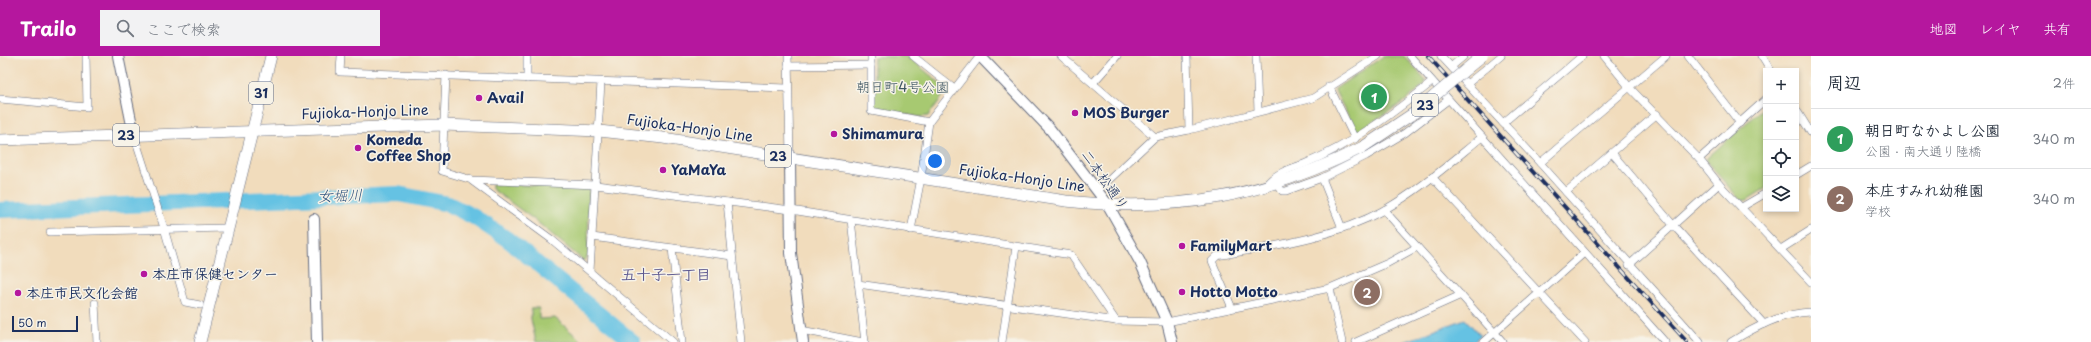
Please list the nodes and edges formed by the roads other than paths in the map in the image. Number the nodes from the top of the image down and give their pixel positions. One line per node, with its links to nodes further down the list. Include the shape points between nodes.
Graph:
1 (86, 56): 39 (street, via 87,107)
2 (118, 56): 53 (street)
3 (271, 56): 49 (main road, 31)
4 (341, 56): 29 (street, via 340,72)
5 (528, 56): 30 (street)
6 (788, 56): 26 (street)
7 (871, 56): 25 (street)
8 (913, 56): 37 (street)
9 (980, 56): 37 (street); 72 (street, 二本松通り, via 1050,129)
10 (1061, 56): 32 (street)
11 (1117, 56): 32 (street)
12 (1186, 56): 50 (street)
13 (1256, 56): 42 (street)
14 (1378, 56): 35 (street)
15 (1410, 56): 33 (street)
16 (1441, 56): 27 (street)
17 (1464, 56): 27 (street)
18 (1482, 56): 57 (main road, 23, bridge, via 1414,113)
19 (1501, 56): 34 (street)
20 (1582, 56): 46 (street)
21 (1604, 56): 38 (street)
22 (1666, 56): 38 (street)
23 (1688, 56): 47 (street)
24 (1762, 56): 28 (street)
25 (871, 65): 26 (street); 45 (street, via 871,111)
26 (788, 66): 36 (street)
27 (1452, 66): 34 (street)
28 (1769, 68)
29 (446, 75): 30 (street); 48 (street)
30 (527, 79): 31 (street)
31 (601, 82): 36 (street); 51 (street)
32 (1093, 82): 54 (street)
33 (1432, 82): 40 (street); 57 (street)
34 (1467, 84): 46 (street)
35 (1329, 86): 42 (street, via 1313,98); 57 (street)
36 (787, 88): 59 (street)
37 (953, 88): 45 (street)
38 (1630, 88): 43 (street); 61 (street)
39 (0, 99)
40 (1448, 100): 55 (street); 66 (street, via 1392,141)
41 (1763, 102): 47 (street)
42 (1258, 111): 50 (street)
43 (1657, 114): 58 (street); 60 (street)
44 (1799, 114): 52 (street)
45 (929, 122): 65 (street)
46 (1503, 123): 61 (street)
47 (1740, 123): 60 (street)
48 (443, 125): 49 (main road, Fujioka-Honjo Line / 23); 51 (main road, Fujioka-Honjo Line / 23); 67 (street, via 442,171)
49 (252, 130): 53 (main road, Fujioka-Honjo Line / 23); 84 (main road, 31)
50 (1189, 130): 54 (street)
51 (600, 132): 59 (main road, Fujioka-Honjo Line / 23, via 663,138); 70 (street)
52 (1811, 133)
53 (134, 135): 56 (main road, Fujioka-Honjo Line / 23); 82 (street)
54 (1154, 137): 72 (street)
55 (1482, 137): 64 (street); 94 (street)
56 (0, 140)
57 (1359, 143): 68 (main road, Fujioka-Honjo Line / 23, via 1317,169); 71 (street, via 1280,174 1270,179)
58 (1612, 153): 73 (street); 83 (street)
59 (790, 158): 65 (main road, Fujioka-Honjo Line / 23); 78 (street)
60 (1699, 159): 69 (street)
61 (1540, 163): 73 (street)
62 (1811, 166): 63 (street)
63 (1799, 173)
64 (1432, 177): 79 (street); 101 (street)
65 (921, 178): 76 (main road, Fujioka-Honjo Line / 23, via 1066,201); 86 (street)
66 (1322, 178): 68 (street, via 1286,191 1282,191); 85 (street)
67 (472, 180): 70 (street); 97 (street)
68 (1277, 184): 71 (main road, Fujioka-Honjo Line / 23)
69 (1719, 184): 77 (street); 83 (street)
70 (596, 185): 75 (street); 89 (street)
71 (1265, 187): 76 (main road, Fujioka-Honjo Line / 23, via 1202,200 1146,205)
72 (1097, 192): 76 (street, 二本松通り)
73 (1566, 192): 96 (street)
74 (1763, 195): 77 (street)
75 (727, 202): 78 (street); 95 (street)
76 (1108, 205): 109 (street, 二本松通り, via 1140,262)
77 (1742, 208): 93 (street)
78 (791, 210): 81 (street); 111 (street, via 791,253)
79 (1384, 210): 85 (street); 91 (street)
80 (314, 219): 115 (street)
81 (851, 220): 86 (street); 99 (street)
82 (164, 226): 84 (street); 88 (street); 104 (street, via 185,302)
83 (1674, 226): 96 (street); 110 (street)
84 (228, 227): 114 (main road, 31)
85 (1342, 228): 106 (street, via 1302,241 1217,256 1212,261)
86 (911, 230): 90 (street)
87 (1811, 230): 93 (street)
88 (50, 232)
89 (592, 237): 92 (street); 97 (street)
90 (1016, 247): 105 (street); 108 (street, via 1071,255)
91 (1417, 247): 100 (street, via 1388,263); 102 (street)
92 (672, 248): 95 (street); 117 (street)
93 (1781, 249): 98 (street)
94 (1584, 253): 101 (street); 128 (street)
95 (732, 256): 118 (street)
96 (1629, 265): 129 (street)
97 (590, 270): 116 (street)
98 (1811, 282)
99 (858, 284): 105 (street); 120 (street)
100 (1330, 288): 106 (street); 123 (street)
101 (1539, 292): 112 (street); 127 (street)
102 (1461, 295): 112 (street); 124 (street)
103 (95, 303): 113 (street)
104 (200, 304)
105 (1008, 305): 108 (street); 121 (street)
106 (1232, 308): 109 (street)
107 (1811, 312): 110 (street, via 1793,314)
108 (1116, 321): 109 (street)
109 (1167, 322): 122 (street, 二本松通り)
110 (1764, 324): 130 (street)
111 (801, 330): 119 (street); 120 (street)
112 (1494, 333): 125 (street); 126 (street)
113 (97, 342)
114 (200, 342)
115 (317, 342)
116 (673, 342)
117 (682, 342)
118 (741, 342)
119 (803, 342)
120 (864, 342)
121 (1002, 342)
122 (1172, 342)
123 (1342, 342)
124 (1356, 342)
125 (1484, 342)
126 (1503, 342)
127 (1585, 342)
128 (1665, 342)
129 (1700, 342)
130 (1731, 342)

